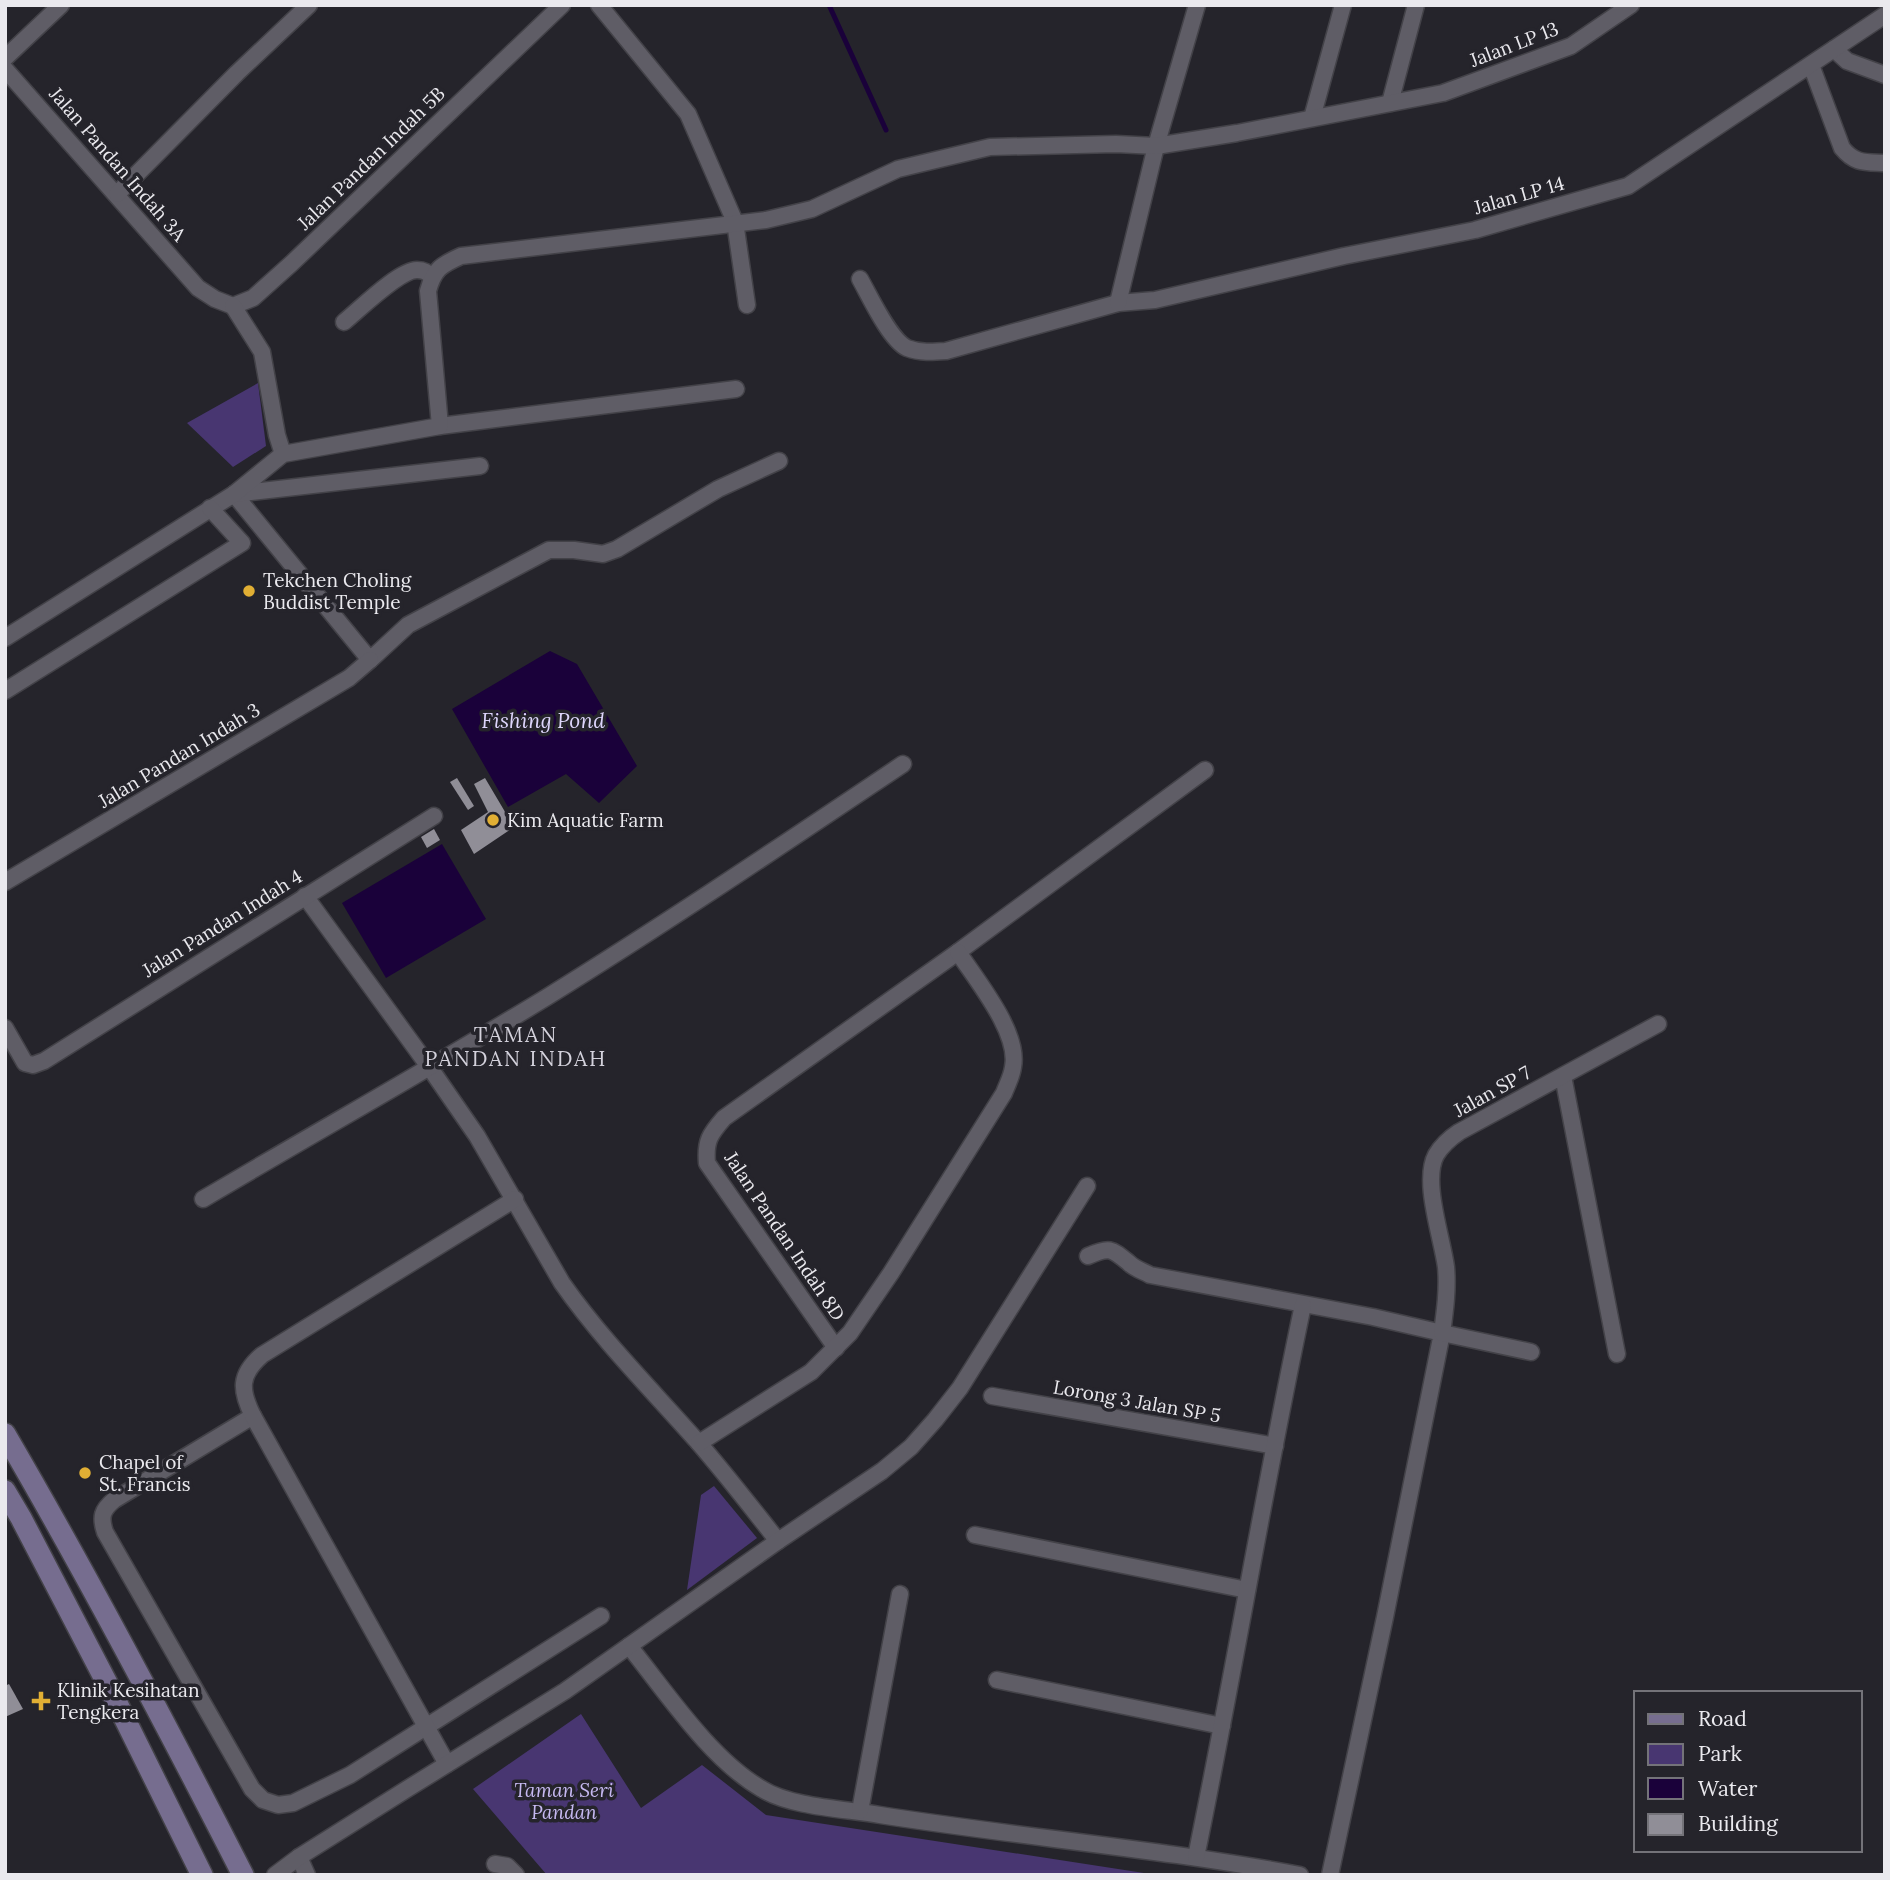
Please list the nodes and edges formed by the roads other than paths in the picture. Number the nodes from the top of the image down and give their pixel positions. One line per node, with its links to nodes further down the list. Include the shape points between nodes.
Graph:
1 (61, 5): 11 (street)
2 (309, 5): 19 (street)
3 (562, 5): 25 (street, Jalan Pandan Indah 5B, via 292,263 253,298)
4 (599, 5): 20 (street, via 688,114)
5 (1198, 5): 17 (street)
6 (1343, 5): 16 (street)
7 (1416, 5): 15 (street)
8 (1620, 8): 15 (street, Jalan LP 13, via 1571,46 1443,93)
9 (1885, 15): 10 (street, Jalan LP 14)
10 (1834, 49): 12 (street, Jalan LP 14); 14 (street, via 1847,61)
11 (5, 58)
12 (1811, 65): 18 (street, via 1842,148 1859,161); 23 (street, Jalan LP 14, via 1628,186 1475,230 1154,300)
13 (5, 69): 19 (street, Jalan Pandan Indah 3A)
14 (1885, 75)
15 (1390, 103): 16 (street, Jalan LP 13)
16 (1312, 118): 17 (street, Jalan LP 13)
17 (1156, 146): 20 (street, Jalan LP 13, via 990,147 898,169 812,209); 23 (street)
18 (1885, 163)
19 (117, 194): 25 (street, Jalan Pandan Indah 3A, via 198,288)
20 (735, 222): 21 (street, Jalan LP 13, via 461,256 443,264); 24 (street)
21 (432, 277): 26 (street, via 425,270 414,270 397,278); 28 (street, via 428,291)
22 (860, 279): 23 (street, Jalan LP 14, via 895,340 924,352 946,351)
23 (1118, 303)
24 (747, 305)
25 (233, 306): 29 (street, via 262,352)
26 (344, 322)
27 (736, 389): 28 (street)
28 (440, 426): 29 (street)
29 (283, 454): 32 (street)
30 (779, 461): 35 (street, Jalan Pandan Indah 3, via 718,489 617,549 603,554 549,550 408,625)
31 (480, 466): 32 (street)
32 (234, 494): 33 (street); 35 (street)
33 (210, 508): 34 (street); 36 (street, via 242,544)
34 (5, 638)
35 (370, 660): 40 (street, Jalan Pandan Indah 3, via 349,678)
36 (5, 691)
37 (903, 764): 45 (street, via 720,886)
38 (1205, 770): 42 (street)
39 (434, 816): 41 (street, Jalan Pandan Indah 4)
40 (5, 882)
41 (304, 896): 44 (street, Jalan Pandan Indah 4, via 44,1061 25,1063); 45 (street)
42 (958, 952): 53 (street, via 1006,1026 1013,1067 1003,1093 891,1273); 53 (street, Jalan Pandan Indah 8D, via 724,1118 705,1146 706,1163)
43 (1658, 1024): 46 (street, Jalan SP 7)
44 (5, 1028)
45 (430, 1068): 48 (street); 49 (street)
46 (1563, 1076): 52 (street, Jalan SP 7, via 1460,1132 1445,1142 1436,1156 1431,1188 1447,1286); 55 (street)
47 (1087, 1185): 65 (street, via 936,1420 882,1471)
48 (203, 1199)
49 (515, 1199): 57 (street, via 252,1363 243,1387); 59 (street, via 578,1306)
50 (1088, 1256): 51 (street, via 1111,1250 1150,1275)
51 (1303, 1305): 52 (street); 60 (street)
52 (1442, 1333): 54 (street); 84 (street, Jalan SP 7)
53 (836, 1348): 59 (street, via 811,1372)
54 (1531, 1352)
55 (1617, 1354)
56 (992, 1396): 60 (street, Lorong 3 Jalan SP 5)
57 (253, 1416): 72 (street); 72 (street, via 114,1500 102,1514 105,1532 263,1800 293,1803)
58 (5, 1434): 62 (street)
59 (699, 1443): 65 (street)
60 (1275, 1447): 66 (street)
61 (5, 1491): 63 (street)
62 (45, 1503): 63 (street); 79 (street)
63 (21, 1518): 78 (street)
64 (975, 1535): 66 (street)
65 (778, 1541): 69 (street)
66 (1247, 1590): 71 (street)
67 (900, 1594): 74 (street)
68 (601, 1616): 72 (street)
69 (629, 1646): 73 (street); 74 (street, via 704,1739 743,1777 785,1800)
70 (997, 1680): 71 (street)
71 (1222, 1726): 76 (street)
72 (427, 1728): 73 (street)
73 (447, 1764): 75 (street)
74 (860, 1811): 76 (street)
75 (299, 1857): 80 (street); 81 (street)
76 (1196, 1857): 83 (street)
77 (495, 1864): 82 (street, via 507,1866)
78 (202, 1875)
79 (243, 1875)
80 (275, 1875)
81 (307, 1875)
82 (516, 1875)
83 (1300, 1875)
84 (1330, 1875)

